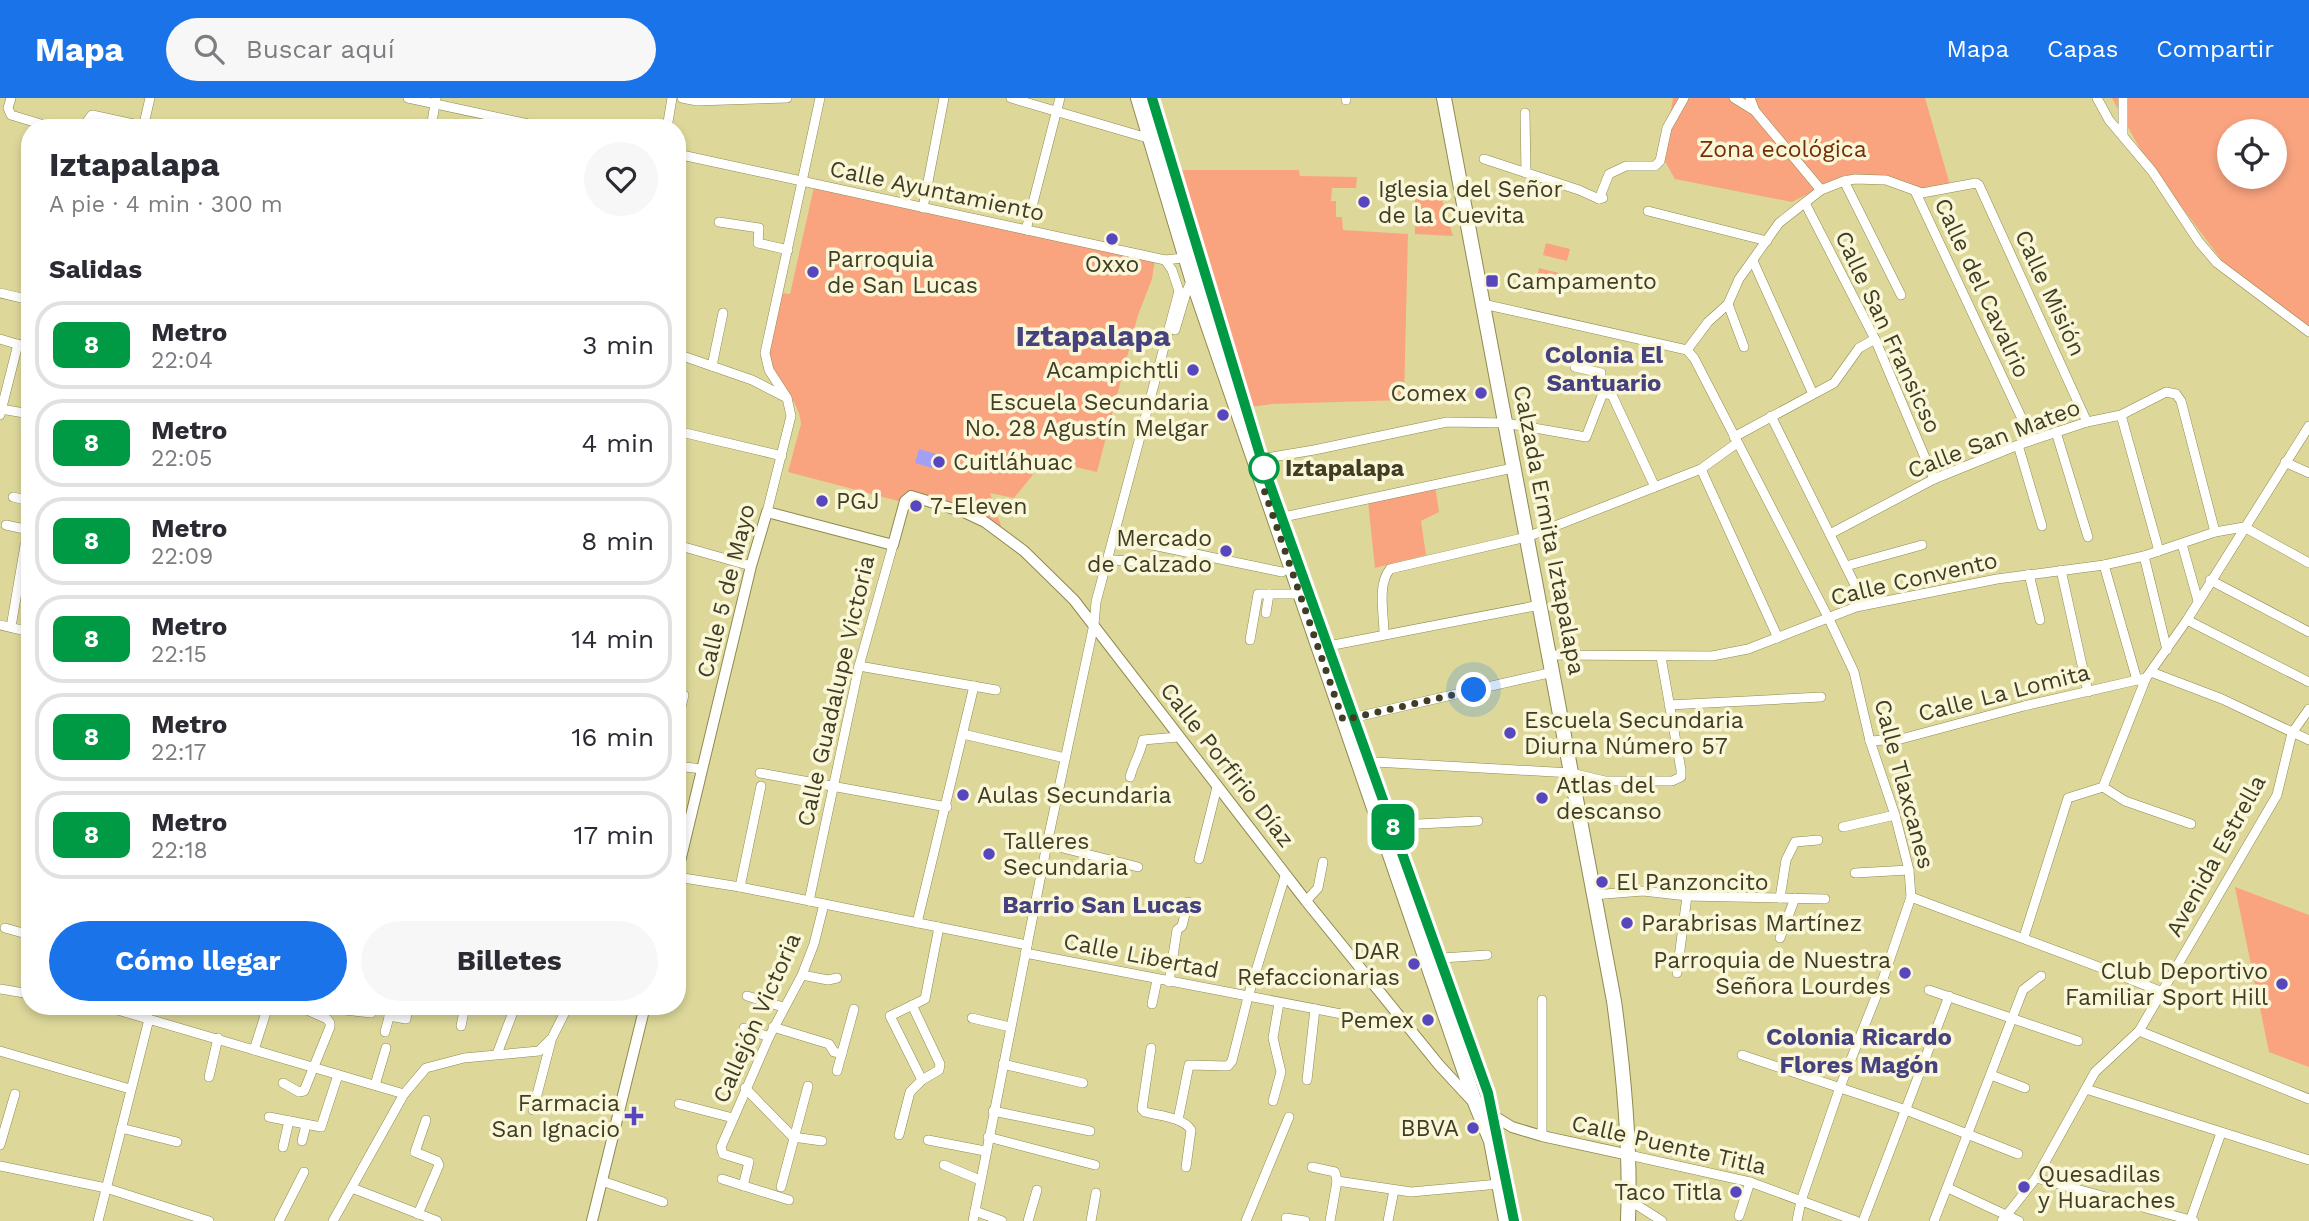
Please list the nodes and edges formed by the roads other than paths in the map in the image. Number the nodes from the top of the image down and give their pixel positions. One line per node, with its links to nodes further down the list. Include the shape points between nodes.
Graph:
1 (11, 98): 24 (street, via 11,115)
2 (150, 98): 27 (street)
3 (408, 98): 20 (street)
4 (672, 98): 29 (street)
5 (682, 98): 18 (street)
6 (787, 98): 19 (street)
7 (820, 98): 35 (street)
8 (944, 98): 40 (street)
9 (1011, 98): 21 (street)
10 (1060, 98): 21 (street)
11 (1138, 98): 31 (main road)
12 (1444, 98): 53 (main road, Calzada Ermita Iztapalapa)
13 (1684, 98): 34 (street, via 1667,128 1656,166 1626,166 1609,174 1601,198)
14 (1734, 98): 22 (street)
15 (1750, 98): 22 (street)
16 (2096, 98): 30 (street)
17 (2123, 98): 30 (street)
18 (697, 100): 19 (street)
19 (741, 100)
20 (436, 102): 28 (street)
21 (1058, 111): 31 (street); 43 (street)
22 (1755, 111): 37 (street)
23 (1525, 113): 34 (street)
24 (24, 119)
25 (89, 119): 26 (street, via 92,115)
26 (110, 119)
27 (147, 119)
28 (509, 119)
29 (668, 119)
30 (2123, 135): 56 (street, via 2217,262)
31 (1151, 139): 46 (main road)
32 (686, 156): 35 (street, Calle Ayuntamiento)
33 (1484, 159): 34 (street)
34 (1526, 173)
35 (803, 181): 40 (street, Calle Ayuntamiento); 45 (street)
36 (1844, 181): 37 (street); 38 (street, via 1886,180); 51 (street)
37 (1821, 190): 39 (street)
38 (1915, 191): 74 (street, Calle Misión, via 1979,185); 79 (street, Calle del Cavalrio)
39 (1805, 203): 44 (street, via 1779,223); 58 (street, Calle San Fransicso)
40 (923, 208): 43 (street, Calle Ayuntamiento)
41 (1648, 211): 44 (street)
42 (719, 222): 45 (street, via 760,228 758,243)
43 (1026, 230): 47 (street, Calle Ayuntamiento)
44 (1767, 241): 48 (street)
45 (788, 250): 68 (street, via 765,353 769,370)
46 (1186, 252): 47 (street, via 1183,258); 49 (main road)
47 (1165, 260): 104 (street, via 1179,291)
48 (1753, 261): 54 (street); 67 (street)
49 (1192, 279): 82 (main road); 104 (street)
50 (0, 293): 52 (street)
51 (1901, 295)
52 (21, 298)
53 (1483, 304): 62 (street); 73 (main road, Calzada Ermita Iztapalapa)
54 (1728, 304): 61 (street); 62 (street, via 1708,321)
55 (723, 313): 64 (street)
56 (2309, 332)
57 (0, 339): 59 (street)
58 (1875, 339): 67 (street, via 1858,348 1834,383); 87 (street, Calle San Fransicso)
59 (18, 344): 60 (street); 69 (street)
60 (21, 345)
61 (1744, 347)
62 (1687, 350): 78 (street, Calle Tlaxcanes)
63 (686, 357): 64 (street)
64 (712, 366): 68 (street)
65 (1575, 367): 66 (street, via 1601,373)
66 (1603, 393): 73 (street, via 1586,437); 88 (street, via 1612,395)
67 (1813, 394): 72 (street)
68 (787, 398): 81 (street, Calle 5 de Mayo, via 791,416)
69 (1, 412): 70 (street)
70 (21, 413)
71 (2121, 415): 74 (street, Calle San Mateo); 99 (street, Calle San Mateo, via 2166,392 2176,394); 109 (street)
72 (1771, 416): 78 (street); 100 (street)
73 (1505, 422): 82 (street, via 1447,422); 84 (main road, Calzada Ermita Iztapalapa)
74 (2087, 422): 76 (street, Calle San Mateo)
75 (2309, 426): 83 (street)
76 (2056, 432): 79 (street, Calle San Mateo); 103 (street)
77 (686, 433): 81 (street)
78 (1736, 440): 85 (street); 129 (street, Calle Tlaxcanes)
79 (2032, 440): 80 (street, Calle San Mateo)
80 (2018, 445): 87 (street, Calle San Mateo); 96 (street)
81 (782, 456): 92 (street, Calle 5 de Mayo)
82 (1254, 460): 94 (main road)
83 (2285, 462): 86 (street); 97 (street)
84 (1513, 468): 94 (street); 102 (main road, Calzada Ermita Iztapalapa)
85 (1701, 469): 88 (street); 138 (street)
86 (2309, 473)
87 (1934, 479): 100 (street, Calle San Mateo)
88 (1655, 487): 102 (street)
89 (911, 496): 106 (street, Calle Guadalupe Victoria, via 905,500); 132 (street, Calle Porfirio Díaz, via 964,512 1004,535 1052,577)
90 (13, 497): 91 (street)
91 (21, 499)
92 (767, 512): 93 (street); 101 (street, Calle 5 de Mayo)
93 (787, 517): 101 (street); 106 (street)
94 (1274, 519): 123 (main road)
95 (6, 525): 98 (street)
96 (2042, 526)
97 (2244, 527): 99 (street, Calle Convento); 112 (street); 121 (street)
98 (21, 528)
99 (2215, 532): 105 (street, Calle Convento)
100 (1830, 534): 116 (street)
101 (760, 535): 115 (street, Calle 5 de Mayo)
102 (1527, 537): 125 (main road, Calzada Ermita Iztapalapa); 137 (street, via 1390,569 1383,593)
103 (2088, 537)
104 (1117, 538): 111 (street); 119 (street); 127 (street)
105 (2182, 544): 109 (street, Calle Convento); 124 (street)
106 (893, 545): 144 (street, Calle Guadalupe Victoria)
107 (1922, 545): 116 (street)
108 (686, 548): 115 (street)
109 (2159, 551): 110 (street, Calle Convento)
110 (2144, 556): 114 (street, Calle Convento); 141 (street)
111 (1113, 560): 113 (street); 127 (street)
112 (2309, 563)
113 (1175, 564)
114 (2104, 565): 118 (street, Calle Convento); 146 (street)
115 (751, 566): 163 (street, Calle 5 de Mayo)
116 (1846, 566): 126 (street)
117 (21, 568): 134 (street)
118 (2060, 570): 120 (street, Calle Convento); 150 (street)
119 (1282, 572)
120 (2029, 574): 126 (street, Calle Convento); 130 (street)
121 (2210, 580): 124 (street); 136 (street)
122 (1269, 594): 123 (street); 128 (street); 139 (street, via 1258,594)
123 (1300, 594): 140 (main road)
124 (2198, 601): 131 (street)
125 (1540, 605): 137 (street); 142 (main road, Calzada Ermita Iztapalapa)
126 (1865, 605): 129 (street, Calle Convento)
127 (1096, 611): 132 (street)
128 (1266, 613)
129 (1828, 617): 138 (street, Calle Convento); 159 (street, Calle Tlaxcanes, via 1854,672)
130 (2040, 620)
131 (2186, 620): 141 (street); 147 (street)
132 (1094, 624): 157 (street, Calle Porfirio Díaz); 160 (street)
133 (0, 625): 134 (street)
134 (11, 627): 135 (street)
135 (21, 630)
136 (2309, 632)
137 (1384, 634): 140 (street)
138 (1777, 638): 143 (street, Calle Convento, via 1712,656)
139 (1250, 640)
140 (1318, 648): 154 (main road)
141 (2167, 650): 146 (street)
142 (1550, 655): 143 (street, Calle Convento); 145 (main road, Calzada Ermita Iztapalapa)
143 (1661, 657): 152 (street)
144 (859, 666): 148 (street); 168 (street, Calle Guadalupe Victoria)
145 (1553, 672): 154 (street); 165 (main road, Calzada Ermita Iztapalapa)
146 (2145, 677): 150 (street, Calle La Lomita); 155 (street, via 2222,699); 170 (street)
147 (2309, 682)
148 (974, 686): 149 (street); 156 (street)
149 (996, 690)
150 (2088, 692): 159 (street, Calle La Lomita, via 1901,739)
151 (1821, 697): 152 (street)
152 (1669, 705): 165 (street, via 1681,777 1672,781 1605,780)
153 (2309, 709): 155 (street, Avenida Estrella)
154 (1343, 720): 161 (main road)
155 (2292, 733): 158 (street); 216 (street, Avenida Estrella, via 2277,795)
156 (963, 734): 160 (street); 171 (street)
157 (1178, 737): 166 (street, via 1143,740); 169 (street, Calle Porfirio Díaz)
158 (2309, 740)
159 (1870, 741): 172 (street, Calle Tlaxcanes)
160 (1065, 758): 179 (street)
161 (1357, 761): 165 (street); 175 (main road)
162 (686, 767): 163 (street)
163 (702, 769): 177 (street, Calle 5 de Mayo)
164 (760, 773): 168 (street)
165 (1572, 773): 188 (main road, Calzada Ermita Iztapalapa)
166 (1130, 777)
167 (761, 786): 187 (street)
168 (834, 786): 171 (street); 194 (street, Calle Guadalupe Victoria)
169 (1217, 787): 180 (street); 185 (street, Calle Porfirio Díaz)
170 (2103, 787): 174 (street, via 2125,801); 202 (street, via 2068,798)
171 (947, 807): 198 (street)
172 (1895, 816): 176 (street); 183 (street, Calle Tlaxcanes)
173 (1478, 821): 175 (street)
174 (2191, 824)
175 (1379, 826): 206 (main road)
176 (1843, 827)
177 (686, 837)
178 (1818, 840): 191 (street, via 1795,842 1786,860)
179 (1047, 844): 182 (street); 204 (street)
180 (1199, 859)
181 (1323, 862): 195 (street, via 1318,888)
182 (1138, 867)
183 (1909, 870): 184 (street); 190 (street, Calle Tlaxcanes)
184 (1855, 873)
185 (1286, 876): 195 (street, Calle Porfirio Díaz); 219 (street)
186 (686, 877): 187 (street, Calle Libertad)
187 (740, 887): 194 (street, Calle Libertad)
188 (1593, 895): 189 (street, via 1643,891); 306 (main road, Calzada Ermita Iztapalapa, via 1619,1037)
189 (1687, 896): 191 (street); 207 (street)
190 (1911, 897): 202 (street); 268 (street, Calle Tlaxcanes)
191 (1780, 898): 192 (street)
192 (1795, 898): 193 (street); 203 (street)
193 (1825, 899)
194 (809, 901): 197 (street, Calle Libertad)
195 (1306, 901): 241 (street, Calle Porfirio Díaz)
196 (1188, 902): 212 (street, via 1177,930)
197 (824, 904): 198 (street, Calle Libertad); 208 (street, Callejón Victoria)
198 (917, 923): 199 (street, Calle Libertad)
199 (939, 927): 204 (street, Calle Libertad); 223 (street, via 925,999)
200 (5, 928): 201 (street)
201 (21, 932)
202 (2024, 937): 216 (street)
203 (1780, 938)
204 (1026, 949): 211 (street, Calle Libertad); 240 (street)
205 (1487, 955): 206 (street)
206 (1427, 959): 278 (main road)
207 (1677, 973)
208 (802, 975): 210 (street); 224 (street, Callejón Victoria)
209 (2041, 976): 236 (street, via 2023,990)
210 (837, 978)
211 (1157, 980): 212 (street, Calle Libertad); 222 (street)
212 (1169, 982): 219 (street, Calle Libertad)
213 (0, 989): 215 (street)
214 (1929, 990): 218 (street)
215 (21, 992)
216 (2162, 992): 243 (street, Avenida Estrella)
217 (747, 996): 224 (street)
218 (1949, 996): 236 (street); 280 (street)
219 (1248, 998): 221 (street, Calle Libertad); 287 (street, via 1228,1066 1189,1065)
220 (1542, 1000): 295 (street)
221 (1279, 1003): 226 (street, Calle Libertad); 276 (street, via 1273,1038 1281,1072)
222 (1152, 1004)
223 (912, 1005): 262 (street, via 940,1064 939,1070); 262 (street, via 890,1016)
224 (783, 1007): 239 (street, Callejón Victoria)
225 (854, 1009): 253 (street)
226 (1315, 1009): 241 (street, Calle Libertad); 263 (street)
227 (135, 1015): 237 (street)
228 (265, 1015): 251 (street)
229 (318, 1015): 257 (street, via 330,1023)
230 (389, 1015): 244 (street)
231 (463, 1015): 238 (street)
232 (512, 1015): 254 (street)
233 (564, 1015): 247 (street)
234 (643, 1015): 317 (street)
235 (972, 1018): 240 (street)
236 (2012, 1018): 248 (street); 260 (street)
237 (149, 1019): 246 (street); 272 (street)
238 (461, 1026)
239 (773, 1027): 245 (street, Callejón Victoria); 253 (street, via 829,1044)
240 (1010, 1027): 256 (street)
241 (1409, 1027): 278 (street, Calle Porfirio Díaz)
242 (744, 1028): 245 (street)
243 (2139, 1031): 271 (street, Avenida Estrella, via 2095,1072); 275 (street)
244 (385, 1032)
245 (769, 1037): 269 (street, Callejón Victoria)
246 (218, 1038): 251 (street); 261 (street)
247 (552, 1038): 254 (street, via 539,1051); 279 (street)
248 (2078, 1041)
249 (386, 1048): 266 (street)
250 (1151, 1048): 287 (street, via 1142,1109)
251 (254, 1050): 257 (street)
252 (0, 1051): 272 (street)
253 (842, 1054): 258 (street)
254 (497, 1055): 274 (street, via 426,1068)
255 (1742, 1055): 268 (street)
256 (1003, 1064): 265 (street); 281 (street)
257 (313, 1067): 259 (street); 264 (street, via 302,1092)
258 (837, 1071)
259 (338, 1075): 266 (street); 289 (street, via 321,1127)
260 (1991, 1075): 270 (street); 292 (street)
261 (209, 1077)
262 (922, 1080): 294 (street, via 910,1092)
263 (1307, 1080)
264 (283, 1083)
265 (1083, 1083)
266 (375, 1085): 274 (street)
267 (808, 1086): 296 (street)
268 (1840, 1087): 280 (street); 331 (street, Calle Tlaxcanes)
269 (745, 1088): 284 (street, Callejón Victoria); 296 (street)
270 (2025, 1088)
271 (2086, 1089): 293 (street); 314 (street, Avenida Estrella)
272 (130, 1090): 290 (street)
273 (15, 1094): 285 (street)
274 (404, 1094): 324 (street)
275 (2309, 1099)
276 (1273, 1101)
277 (679, 1104): 284 (street)
278 (1476, 1105): 295 (street, Calle Puente Titla, via 1512,1127); 320 (main road, via 1491,1141)
279 (533, 1110)
280 (1906, 1110): 292 (street); 356 (street)
281 (993, 1111): 291 (street); 297 (street)
282 (269, 1117): 288 (street)
283 (1289, 1117): 347 (street)
284 (733, 1118): 321 (street, Callejón Victoria, via 721,1147 723,1154 749,1162)
285 (3, 1119): 302 (street)
286 (426, 1120): 333 (street, via 415,1152 439,1165)
287 (1178, 1120): 311 (street, via 1191,1130)
288 (289, 1121): 289 (street); 303 (street)
289 (306, 1125): 299 (street)
290 (121, 1128): 301 (street); 323 (street)
291 (1090, 1131)
292 (1968, 1133): 305 (street); 325 (street)
293 (2221, 1133): 307 (street); 359 (street)
294 (899, 1135)
295 (1542, 1136): 306 (street, Calle Puente Titla)
296 (793, 1137): 300 (street); 322 (street)
297 (988, 1137): 304 (street); 309 (street)
298 (928, 1140): 304 (street)
299 (302, 1141)
300 (822, 1141)
301 (177, 1142)
302 (0, 1144)
303 (283, 1147)
304 (985, 1151): 316 (street)
305 (2018, 1154)
306 (1629, 1155): 319 (street, Calle Puente Titla); 330 (main road, Calzada Ermita Iztapalapa)
307 (2309, 1160)
308 (944, 1165): 316 (street)
309 (1095, 1165)
310 (0, 1166): 323 (street)
311 (1186, 1167)
312 (1312, 1167): 318 (street, via 1335,1172)
313 (304, 1172): 340 (street)
314 (2036, 1178): 337 (street, Avenida Estrella); 359 (street)
315 (722, 1179): 321 (street)
316 (980, 1180): 334 (street)
317 (602, 1181): 332 (street); 343 (street)
318 (1337, 1181): 327 (street); 349 (street)
319 (1750, 1182): 331 (street, Calle Puente Titla); 335 (street)
320 (1499, 1184): 327 (street); 351 (main road)
321 (743, 1186): 329 (street)
322 (781, 1187)
323 (106, 1188): 338 (street); 339 (street)
324 (352, 1188): 333 (street); 341 (street)
325 (1948, 1188): 337 (street); 357 (street)
326 (1037, 1190): 345 (street)
327 (1394, 1190): 350 (street)
328 (1096, 1193): 346 (street)
329 (789, 1200)
330 (1629, 1200): 352 (main road, Calzada Ermita Iztapalapa); 353 (street)
331 (1801, 1201): 354 (street, Calle Tlaxcanes); 355 (street, Calle Puente Titla)
332 (663, 1202)
333 (418, 1214): 342 (street)
334 (974, 1216): 344 (street)
335 (1739, 1216)
336 (1286, 1218): 348 (street)
337 (2004, 1218): 358 (street)
338 (98, 1221)
339 (209, 1221)
340 (279, 1221)
341 (333, 1221)
342 (437, 1221)
343 (592, 1221)
344 (1002, 1221)
345 (1028, 1221)
346 (1091, 1221)
347 (1246, 1221)
348 (1305, 1221)
349 (1330, 1221)
350 (1388, 1221)
351 (1506, 1221)
352 (1628, 1221)
353 (1662, 1221)
354 (1797, 1221)
355 (1856, 1221)
356 (1863, 1221)
357 (1934, 1221)
358 (2019, 1221)
359 (2191, 1221)

